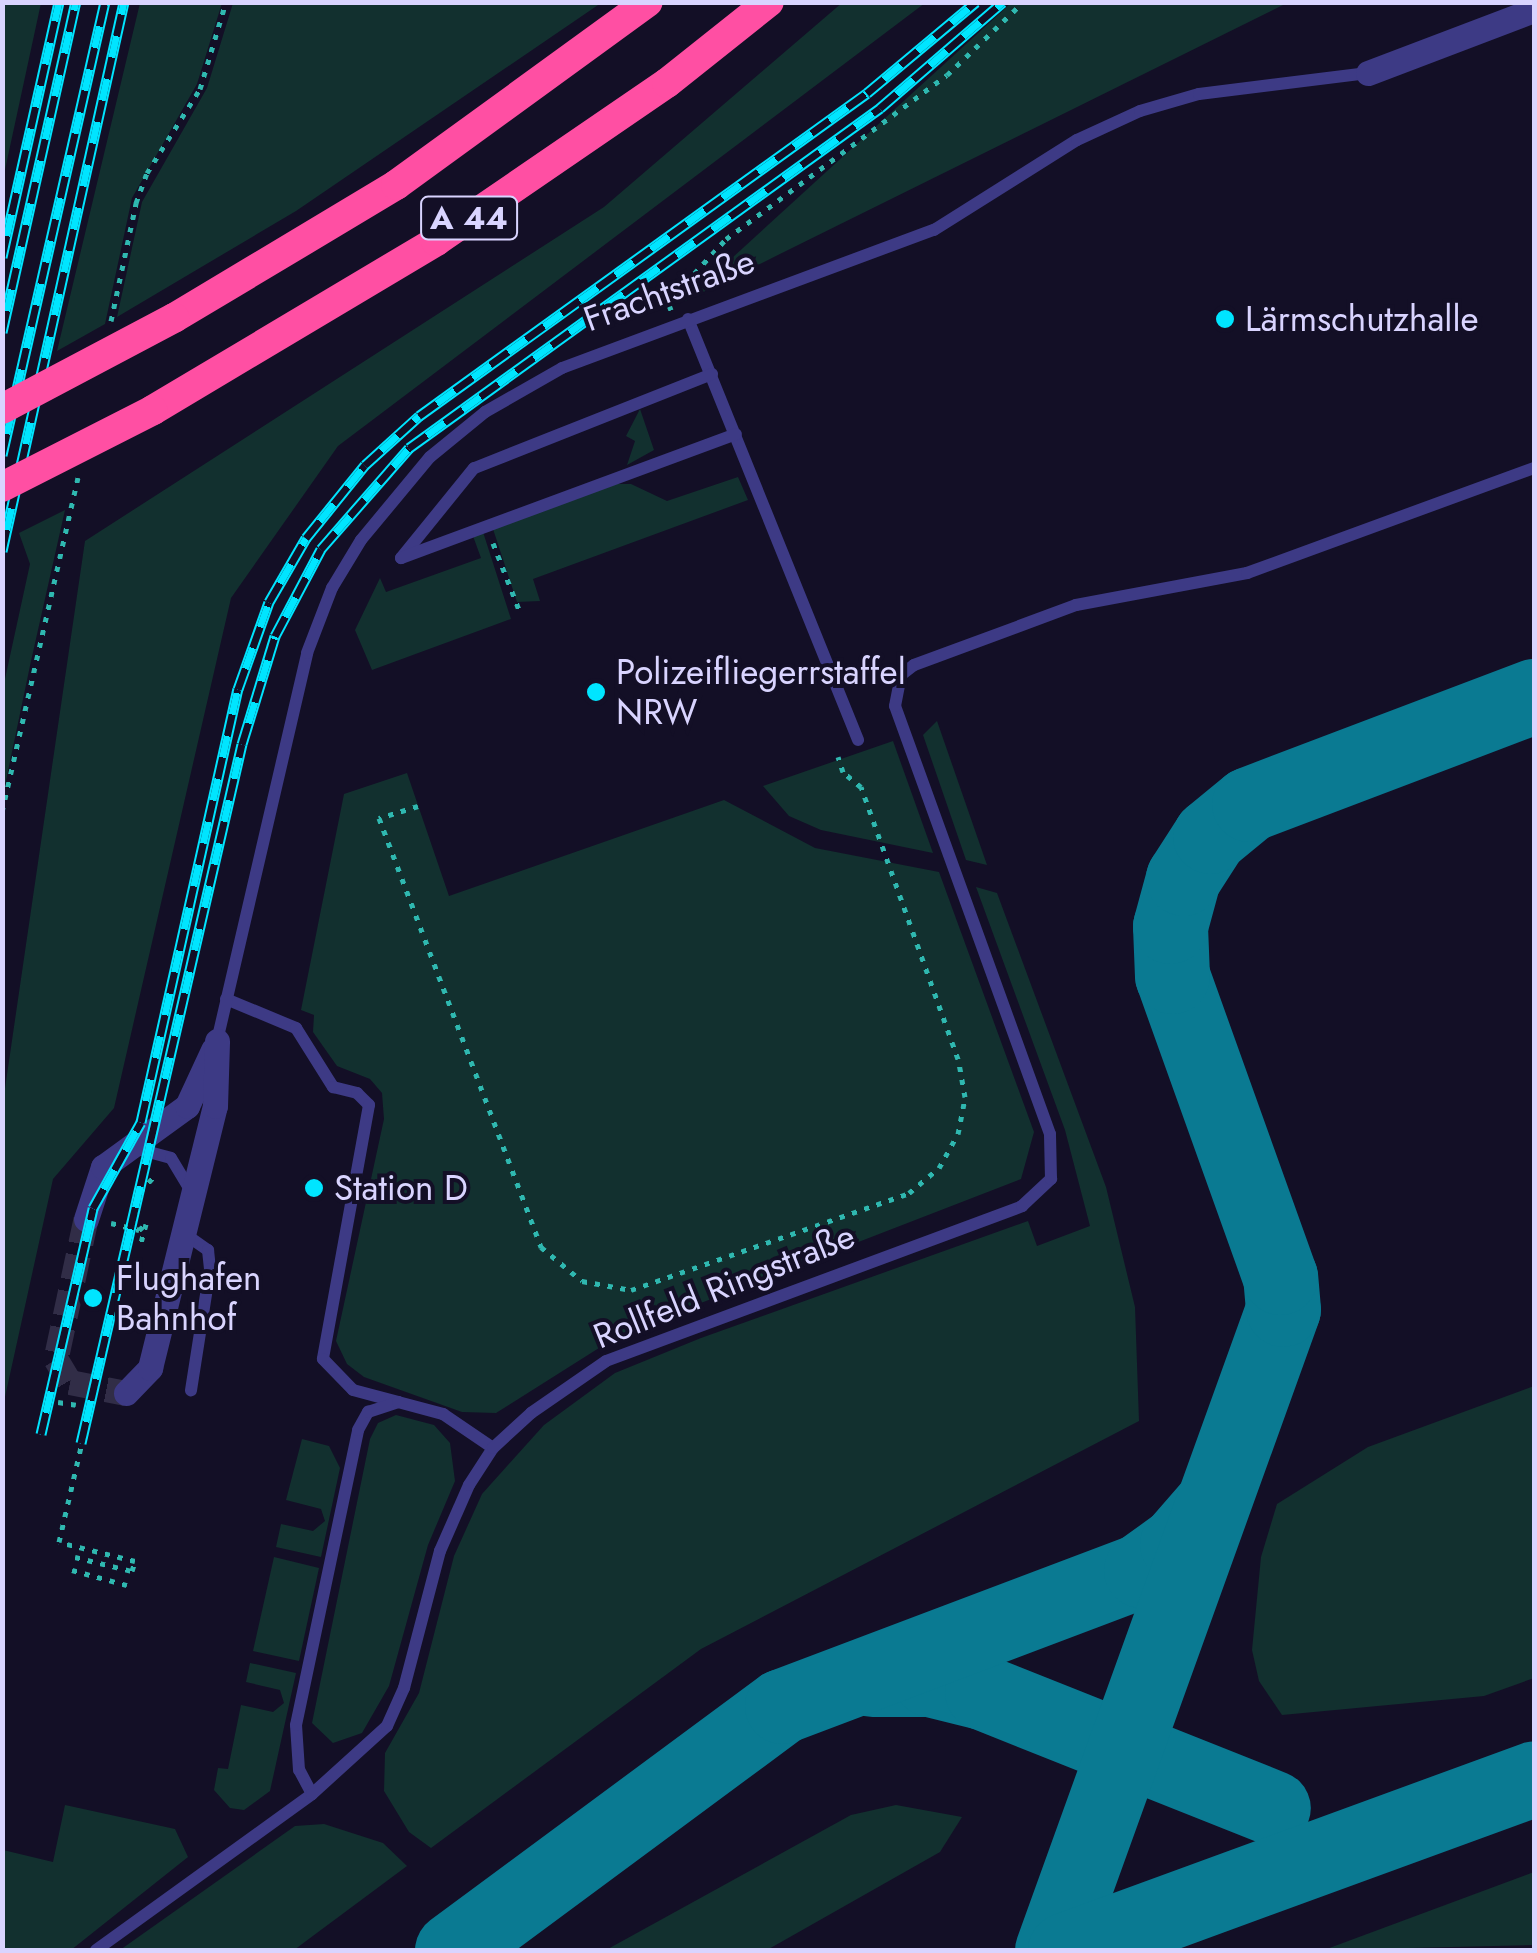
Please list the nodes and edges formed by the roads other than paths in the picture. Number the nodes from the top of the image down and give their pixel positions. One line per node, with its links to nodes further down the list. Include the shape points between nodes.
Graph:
1 (648, 2): 7 (highway, A 44, bridge, via 396,184 174,318)
2 (770, 2): 10 (highway, A 44, bridge, via 667,83 436,241 153,410)
3 (1516, 10): 4 (street, Frachtstraße)
4 (1368, 74): 5 (lane, Frachtstraße, via 1199,94 1140,110 1077,140 934,230)
5 (682, 320): 6 (lane); 12 (lane, Frachtstraße, via 562,368 485,412 430,457 362,540 332,588 307,653)
6 (712, 374): 8 (lane); 8 (lane, via 474,468 401,558)
7 (2, 408)
8 (736, 434): 11 (lane)
9 (1534, 468): 21 (lane, Rollfeld Ringstraße, via 1247,573 1076,605 914,665 901,676 895,706 1050,1134 1050,1180 1022,1206 606,1361)
10 (2, 488)
11 (858, 740)
12 (226, 998): 13 (lane, Frachtstraße); 20 (lane, via 296,1028 333,1087 357,1093 369,1105 323,1360 353,1390)
13 (217, 1041): 14 (street, Frachtstraße, via 186,1106); 15 (street, Frachtstraße, via 215,1106)
14 (121, 1150): 15 (lane, via 147,1148 171,1158); 16 (street, Frachtstraße, via 99,1175)
15 (190, 1195): 17 (street, Frachtstraße)
16 (86, 1218)
17 (182, 1232): 18 (lane, via 208,1250 210,1269); 19 (street, Frachtstraße, via 150,1368)
18 (192, 1390)
19 (126, 1394)
20 (398, 1402): 21 (lane, via 443,1414); 22 (lane, via 368,1412 358,1430 296,1726 299,1770)
21 (493, 1448): 22 (lane, Rollfeld Ringstraße, via 440,1551 404,1688 387,1726)
22 (312, 1794): 23 (lane, Rollfeld Ringstraße)
23 (96, 1950)

